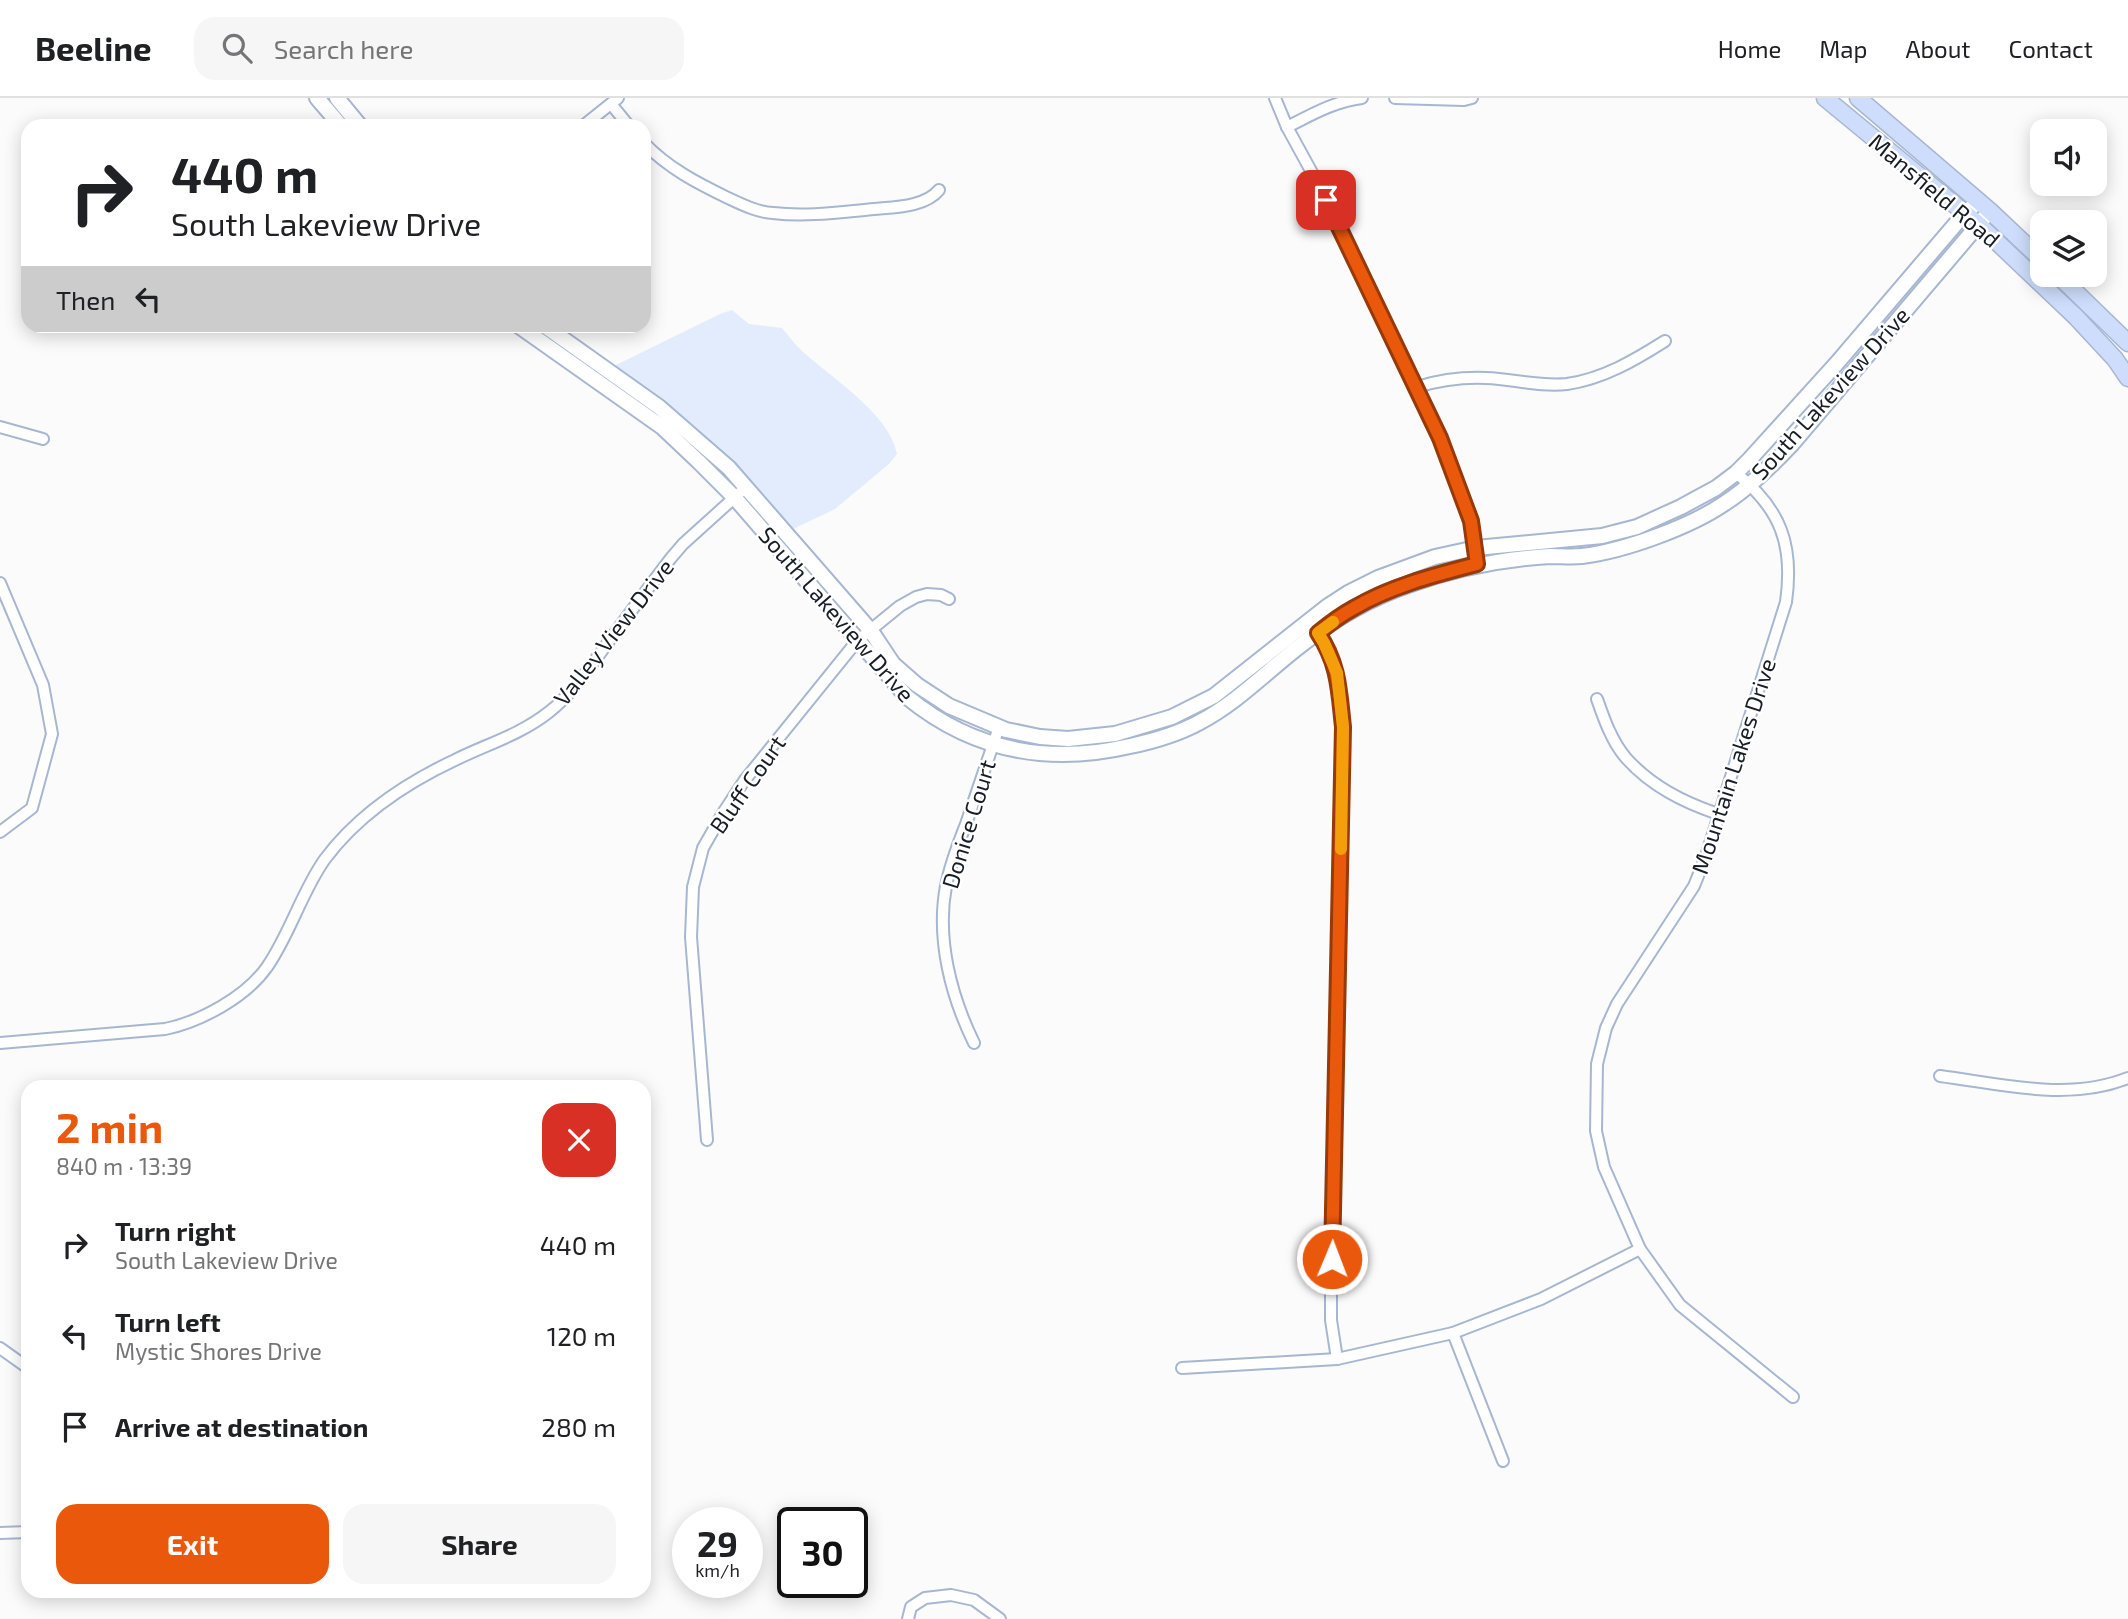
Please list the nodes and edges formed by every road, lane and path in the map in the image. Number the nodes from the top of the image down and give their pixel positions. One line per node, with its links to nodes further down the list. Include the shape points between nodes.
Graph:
1 (317, 98): 10 (street)
2 (337, 98): 11 (street)
3 (1275, 98): 14 (street)
4 (1362, 98): 14 (street, via 1323,109)
5 (1395, 98): 6 (street)
6 (1472, 98)
7 (1825, 98): 18 (main road, Mansfield Road)
8 (1858, 98): 17 (main road, Mansfield Road)
9 (615, 101): 12 (street); 13 (street)
10 (335, 119)
11 (354, 119)
12 (592, 119)
13 (625, 119)
14 (1287, 127): 28 (street)
15 (651, 149): 16 (street, via 680,174 746,206 772,213 895,207 925,200)
16 (939, 190)
17 (1984, 206): 18 (street, South Lakeview Drive); 19 (street, South Lakeview Drive); 20 (main road, Mansfield Road)
18 (1965, 213): 19 (main road, Mansfield Road); 31 (street, South Lakeview Drive)
19 (1978, 224): 27 (main road, Mansfield Road, via 2076,317); 32 (street, South Lakeview Drive, via 1792,443)
20 (2030, 249)
21 (2070, 287): 25 (main road)
22 (531, 333): 26 (street, South Lakeview Drive)
23 (553, 333): 26 (street, South Lakeview Drive)
24 (1665, 341): 28 (street, via 1605,374 1567,384 1445,378)
25 (2128, 343)
26 (594, 370): 33 (street, South Lakeview Drive, via 659,407 729,468)
27 (2128, 378)
28 (1417, 387): 34 (street, via 1461,490)
29 (0, 428): 30 (street)
30 (43, 439)
31 (1736, 473): 32 (street, Mountain Lakes Drive); 34 (street, South Lakeview Drive, via 1681,507 1621,532)
32 (1750, 484): 35 (street, South Lakeview Drive, via 1725,504 1641,542 1583,556); 45 (street, Mountain Lakes Drive, via 1772,510 1786,541 1788,586)
33 (740, 493): 39 (street, South Lakeview Drive); 41 (street, South Lakeview Drive); 47 (street, Valley View Drive, via 683,544 581,679 552,710 526,728 395,792 352,829 324,860 267,967 221,1007 165,1029)
34 (1476, 548): 35 (street); 38 (street, South Lakeview Drive, via 1378,578)
35 (1477, 564): 40 (street, South Lakeview Drive, via 1392,590 1354,607)
36 (0, 583): 46 (street, via 43,685 52,734 33,808)
37 (949, 599): 39 (street, Bluff Court, via 927,594 916,597)
38 (1307, 621): 40 (street); 43 (street, South Lakeview Drive, via 1214,696 1172,717 1115,734 1068,739)
39 (871, 631): 41 (street, Bluff Court); 43 (street, South Lakeview Drive, via 893,664 916,685 949,706)
40 (1318, 633): 44 (street, South Lakeview Drive, via 1218,711 1156,740 1107,751 1046,755); 55 (street, via 1337,673 1343,727 1331,1287)
41 (857, 641): 44 (street, South Lakeview Drive, via 927,714); 51 (street, Bluff Court, via 744,781 703,848 693,887 691,937)
42 (1597, 699): 45 (street, via 1625,757 1668,793)
43 (999, 727): 44 (street, Donice Court)
44 (993, 744): 48 (street, Donice Court, via 954,857 944,905 951,984)
45 (1718, 814): 52 (street, Mountain Lakes Drive, via 1694,886 1617,1004 1597,1063 1595,1131 1604,1167)
46 (0, 832)
47 (0, 1043)
48 (974, 1043)
49 (1940, 1076): 50 (street, via 2044,1090 2082,1090)
50 (2128, 1077)
51 (707, 1140)
52 (1640, 1249): 53 (street, via 1541,1299); 58 (street, Mountain Lakes Drive, via 1680,1306)
53 (1452, 1333): 55 (street); 59 (street)
54 (0, 1348): 56 (street)
55 (1337, 1359): 57 (street)
56 (21, 1363)
57 (1182, 1368)
58 (1793, 1397)
59 (1503, 1461)
60 (21, 1532): 61 (street)
61 (0, 1533)
62 (908, 1619): 63 (street, via 911,1607 925,1598 951,1595 974,1600)
63 (1000, 1619)

